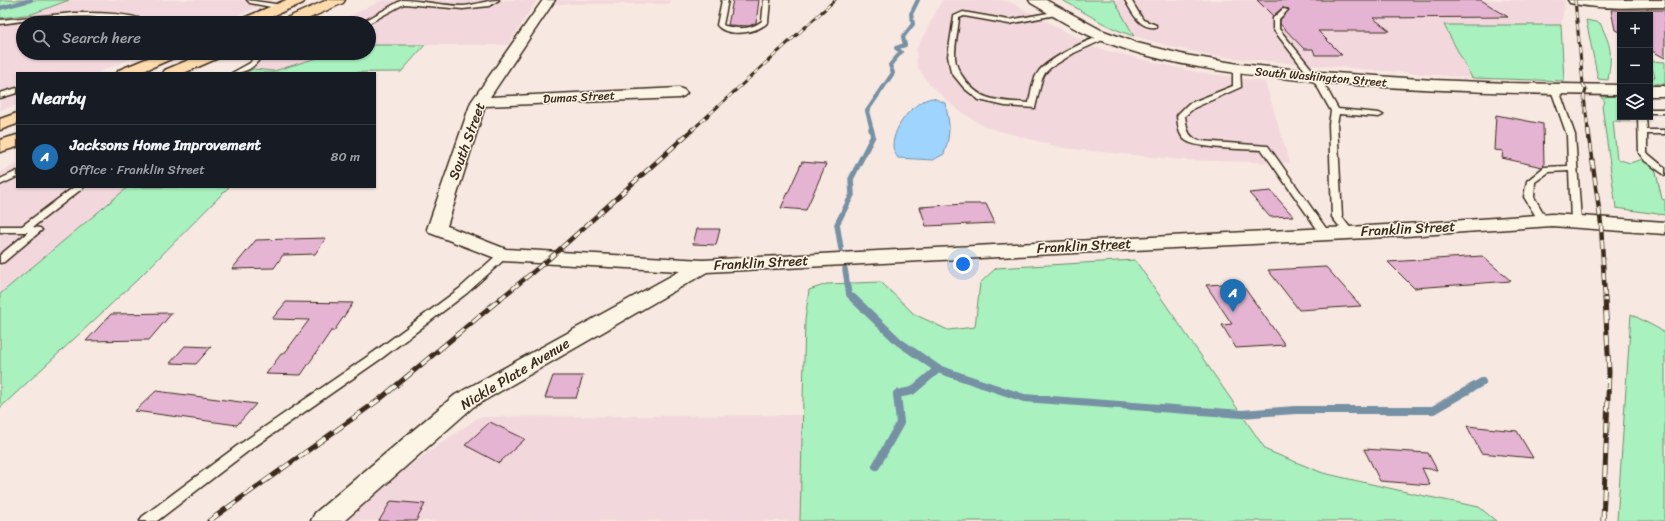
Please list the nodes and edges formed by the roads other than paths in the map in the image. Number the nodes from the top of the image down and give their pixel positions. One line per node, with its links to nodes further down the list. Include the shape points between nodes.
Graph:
1 (250, 0): 13 (lane)
2 (298, 0): 13 (highway)
3 (338, 0): 19 (highway)
4 (496, 0): 11 (lane, via 492,3 460,8)
5 (549, 0): 40 (street, South Street)
6 (725, 0): 7 (lane, via 720,25 723,28 744,30 759,27 765,22)
7 (767, 0)
8 (1036, 0): 15 (main road, South Washington Street)
9 (1128, 0): 23 (lane, via 1141,21)
10 (1574, 0): 12 (street, via 1595,3)
11 (405, 1): 20 (lane)
12 (1661, 3)
13 (282, 7): 18 (highway)
14 (1285, 10): 32 (lane, via 1276,18 1276,29)
15 (1059, 13): 24 (main road, South Washington Street); 24 (lane, via 1009,22 963,14 956,17 951,56 955,72 982,98 1005,104 1032,106 1042,73 1086,43)
16 (46, 16): 17 (lane)
17 (120, 16)
18 (261, 16)
19 (303, 16)
20 (376, 17)
21 (16, 20): 22 (lane)
22 (0, 22)
23 (1154, 26)
24 (1105, 37): 28 (main road, South Washington Street, via 1177,58)
25 (156, 60): 29 (highway)
26 (202, 60): 30 (highway)
27 (256, 60): 31 (lane, via 254,64)
28 (1236, 68): 32 (main road, South Washington Street); 63 (lane, via 1237,87 1191,106 1181,116 1184,136 1199,143 1266,148)
29 (127, 72)
30 (173, 72)
31 (238, 72)
32 (1314, 77): 34 (main road, South Washington Street, via 1451,87); 41 (lane)
33 (16, 90): 39 (lane)
34 (1555, 90): 35 (main road, South Washington Street); 52 (lane, via 1571,135)
35 (1617, 90)
36 (1653, 91): 37 (main road)
37 (1665, 91)
38 (679, 93): 40 (street, Dumas Street)
39 (0, 96)
40 (479, 102): 64 (street, South Street, via 437,229)
41 (1335, 111): 44 (lane); 62 (lane, via 1333,124 1337,218)
42 (1653, 111): 43 (lane)
43 (1665, 111)
44 (1379, 115)
45 (16, 118): 47 (highway)
46 (1642, 120): 48 (lane)
47 (0, 125)
48 (1643, 132): 49 (lane); 53 (lane, via 1643,153)
49 (1665, 132)
50 (16, 140): 51 (highway)
51 (0, 147)
52 (1573, 168): 57 (lane); 58 (lane, via 1548,169 1531,181 1530,197)
53 (1665, 172)
54 (16, 174): 55 (lane)
55 (0, 182)
56 (79, 188): 61 (lane)
57 (1576, 220): 58 (street, Franklin Street); 59 (street, Franklin Street)
58 (1544, 221): 62 (street, Franklin Street)
59 (1665, 228)
60 (0, 229): 61 (lane)
61 (24, 229): 65 (lane, via 38,230)
62 (1349, 233): 63 (street, Franklin Street)
63 (1325, 234): 66 (street, Franklin Street)
64 (503, 255): 66 (street, Franklin Street); 67 (lane, via 463,291 390,346 242,449)
65 (0, 260)
66 (703, 266): 68 (street, Nickle Plate Avenue, via 464,401)
67 (147, 521)
68 (325, 521)

